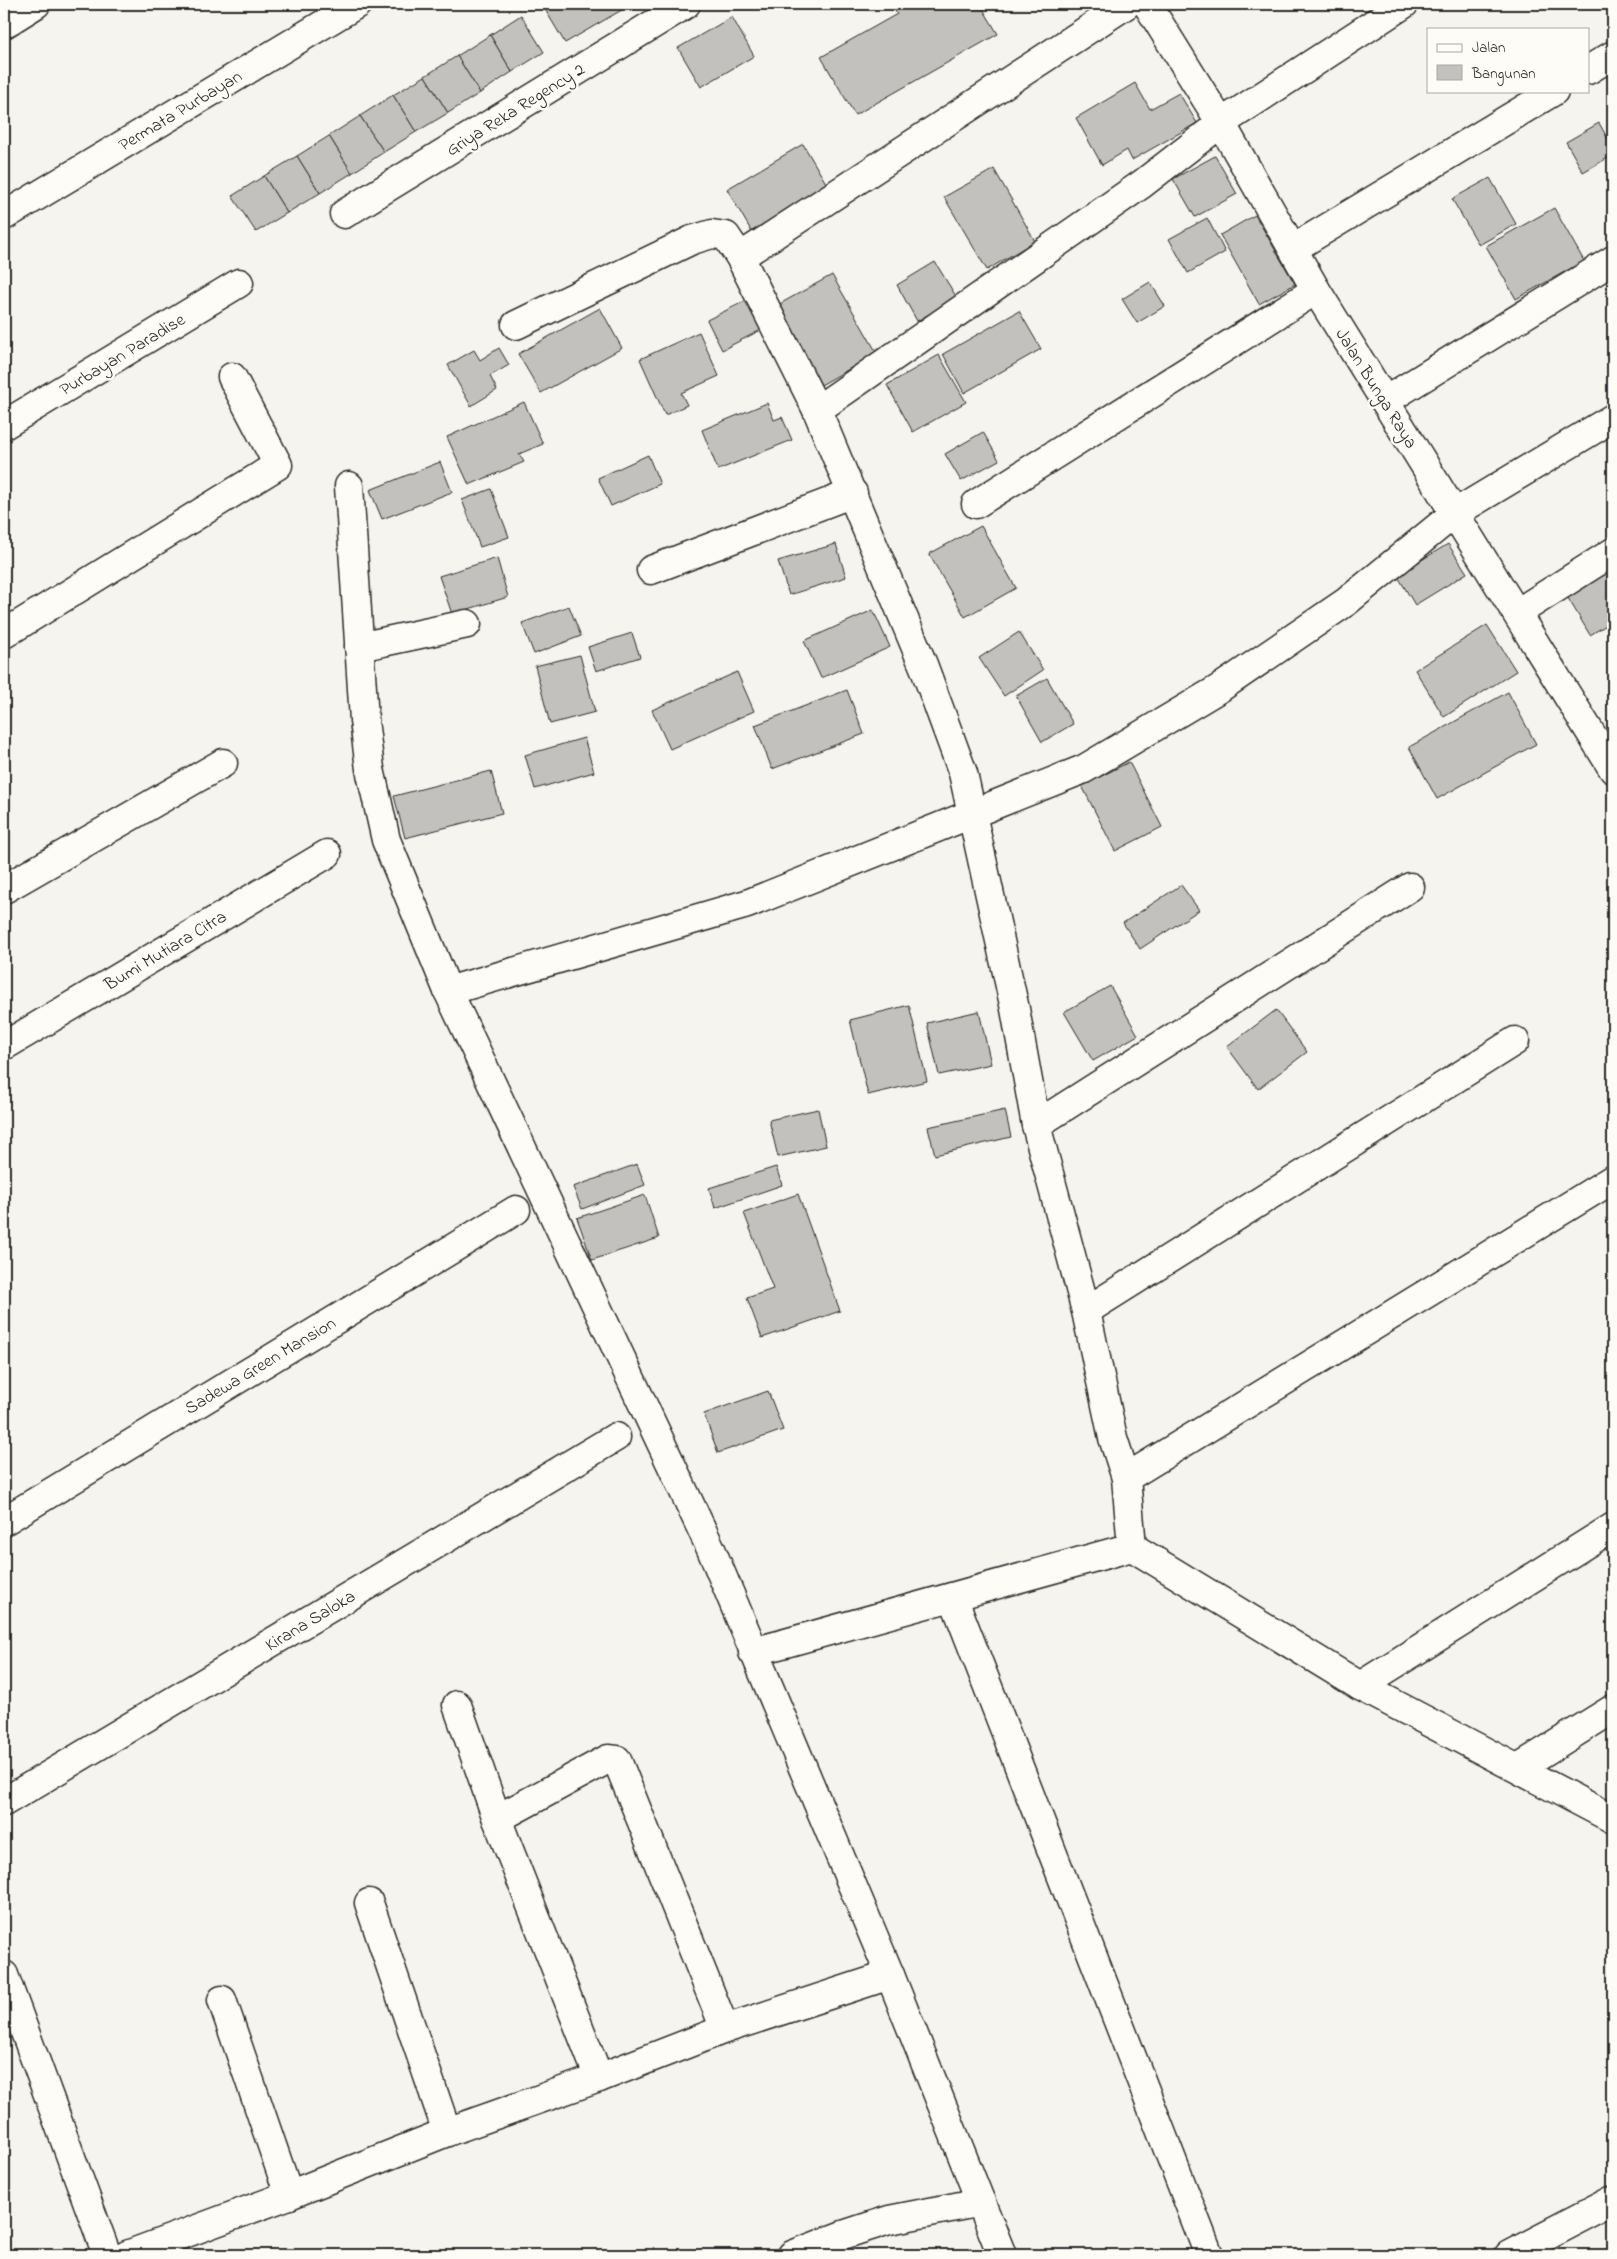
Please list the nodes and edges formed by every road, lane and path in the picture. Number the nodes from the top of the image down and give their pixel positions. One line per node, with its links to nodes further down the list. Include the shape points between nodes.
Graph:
1 (36, 4): 7 (street)
2 (356, 4): 13 (street, Permata Purbayan)
3 (686, 4): 12 (street, Griya Reka Regency 2)
4 (1126, 4): 15 (street)
5 (1147, 4): 11 (street, Jalan Bunga Raya)
6 (1404, 4): 11 (street)
7 (4, 24)
8 (1613, 55): 9 (street)
9 (1590, 69)
10 (1552, 92): 14 (street)
11 (1221, 123): 14 (street, Jalan Bunga Raya); 22 (street, via 1142,184)
12 (344, 214)
13 (4, 216)
14 (1294, 248): 18 (street, Jalan Bunga Raya)
15 (740, 257): 19 (street, via 726,236 712,234 692,240); 22 (street)
16 (1613, 260): 21 (street)
17 (239, 283): 24 (street, Purbayan Paradise)
18 (1316, 290): 21 (street, Jalan Bunga Raya); 27 (street)
19 (516, 325)
20 (232, 377): 33 (street, via 278,465)
21 (1385, 400): 28 (street, Jalan Bunga Raya)
22 (817, 410): 26 (street)
23 (1613, 418): 28 (street)
24 (4, 424)
25 (350, 486): 34 (street)
26 (853, 493): 30 (street); 37 (street, via 924,666 963,773)
27 (976, 504)
28 (1455, 513): 31 (street, Jalan Bunga Raya); 37 (street, via 1346,602 1220,688 1084,769)
29 (1613, 552): 31 (street)
30 (652, 570)
31 (1517, 613): 36 (street, Jalan Bunga Raya)
32 (467, 624): 34 (street)
33 (4, 634)
34 (359, 647): 41 (street, via 366,740 381,822 409,901)
35 (223, 763): 40 (street)
36 (1613, 769)
37 (973, 814): 41 (street, via 747,904); 44 (street, via 1016,1009)
38 (327, 854): 43 (street, Bumi Mutiara Citra)
39 (1410, 887): 44 (street)
40 (4, 889)
41 (448, 991): 54 (street, via 711,1549)
42 (1515, 1041): 47 (street)
43 (4, 1046)
44 (1036, 1125): 47 (street)
45 (1613, 1179): 49 (street)
46 (516, 1210): 50 (street, Sadewa Green Mansion)
47 (1086, 1312): 49 (street, via 1113,1438)
48 (616, 1437): 59 (street, Kirana Saloka)
49 (1126, 1478): 52 (street)
50 (4, 1521)
51 (1613, 1527): 55 (street)
52 (1132, 1547): 53 (street); 55 (street)
53 (954, 1598): 54 (street); 76 (street)
54 (753, 1652): 64 (street)
55 (1360, 1686): 58 (street)
56 (456, 1704): 60 (street)
57 (1613, 1709): 58 (street)
58 (1518, 1768): 61 (street)
59 (4, 1802)
60 (498, 1819): 66 (street, via 608,1759 617,1760); 67 (street)
61 (1613, 1819)
62 (369, 1903): 68 (street)
63 (4, 1975): 72 (street)
64 (890, 1975): 66 (street); 70 (street)
65 (222, 2000): 69 (street)
66 (726, 2029): 67 (street)
67 (598, 2078): 68 (street)
68 (447, 2132): 69 (street)
69 (290, 2195): 73 (street)
70 (980, 2202): 74 (street, via 890,2220); 75 (street)
71 (1613, 2202): 77 (street)
72 (107, 2255)
73 (127, 2255)
74 (792, 2255)
75 (1002, 2255)
76 (1209, 2255)
77 (1512, 2255)

